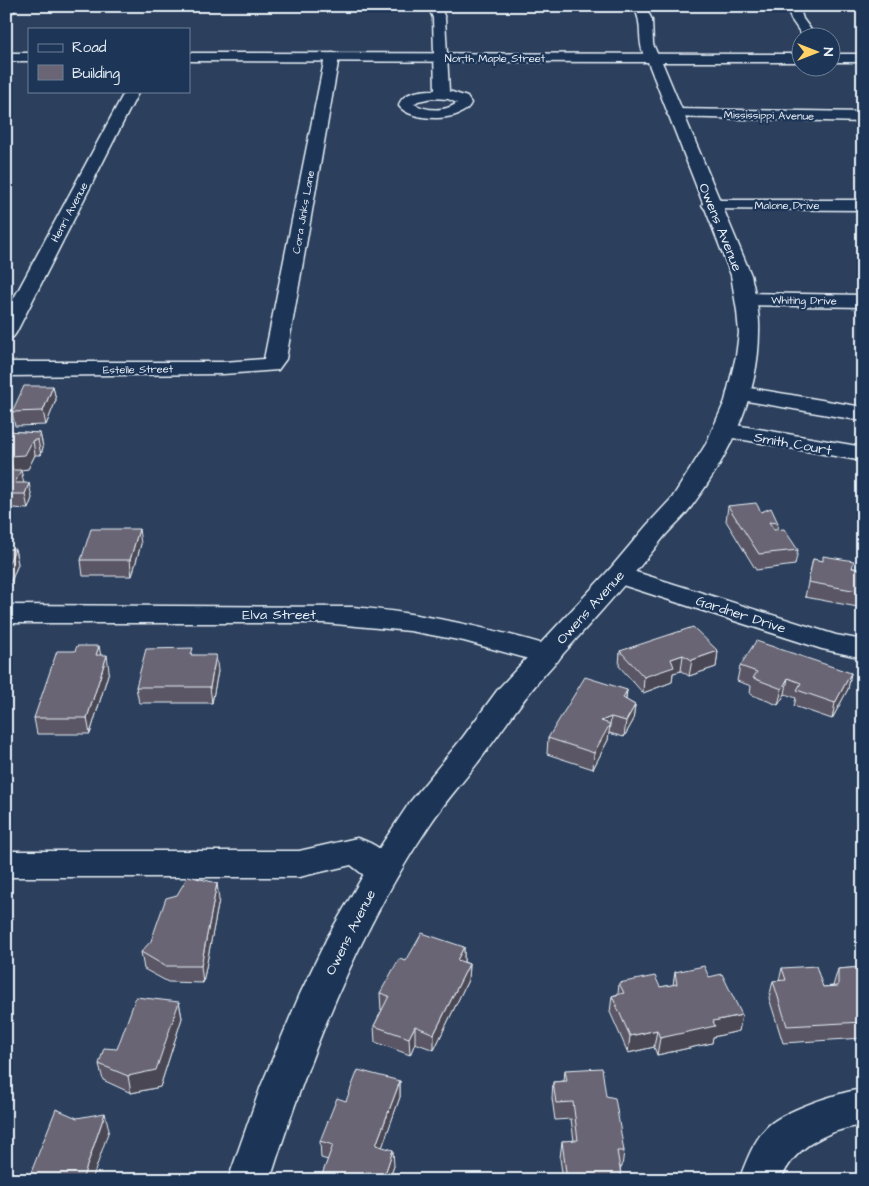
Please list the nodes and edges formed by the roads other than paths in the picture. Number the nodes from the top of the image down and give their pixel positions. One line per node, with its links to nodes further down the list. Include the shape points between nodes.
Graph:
1 (12, 6): 5 (street)
2 (434, 6): 11 (street, via 439,18)
3 (639, 6): 12 (street, Owens Avenue, via 646,20 646,43)
4 (793, 6): 6 (street)
5 (6, 12)
6 (803, 28)
7 (6, 57): 8 (street)
8 (28, 57)
9 (190, 57): 10 (street, North Maple Street)
10 (332, 57): 11 (street, North Maple Street); 25 (street, Cora Jinks Lane, via 275,359)
11 (440, 58): 12 (street, North Maple Street); 17 (street)
12 (652, 58): 13 (street, North Maple Street); 18 (street, Owens Avenue, via 658,66)
13 (792, 58)
14 (842, 58): 15 (street)
15 (863, 58)
16 (131, 92): 24 (street, Henri Avenue)
17 (442, 94)
18 (675, 114): 19 (street, Mississippi Avenue); 20 (street, Owens Avenue)
19 (863, 117)
20 (711, 205): 21 (street, Malone Drive); 22 (street, Owens Avenue, via 741,275)
21 (863, 205)
22 (746, 299): 23 (street, Whiting Drive); 27 (street, Owens Avenue, via 749,332)
23 (863, 301)
24 (6, 333)
25 (270, 365): 26 (street, Estelle Street)
26 (6, 369)
27 (738, 393): 28 (street); 29 (street, Owens Avenue)
28 (863, 414)
29 (724, 430): 30 (street, Smith Court); 31 (street, Owens Avenue, via 695,484)
30 (863, 454)
31 (620, 575): 33 (street, Gardner Drive, via 832,643); 34 (street, Owens Avenue)
32 (6, 614): 34 (street, Elva Street, via 373,616 494,638)
33 (863, 649)
34 (547, 655): 36 (street, Owens Avenue, via 513,691 417,817)
35 (6, 864): 36 (street, via 299,864 357,851)
36 (382, 870): 38 (street, Owens Avenue, via 352,922 319,994 269,1117)
37 (863, 1107): 39 (street, via 847,1109 786,1135 768,1160)
38 (248, 1180)
39 (760, 1180)

